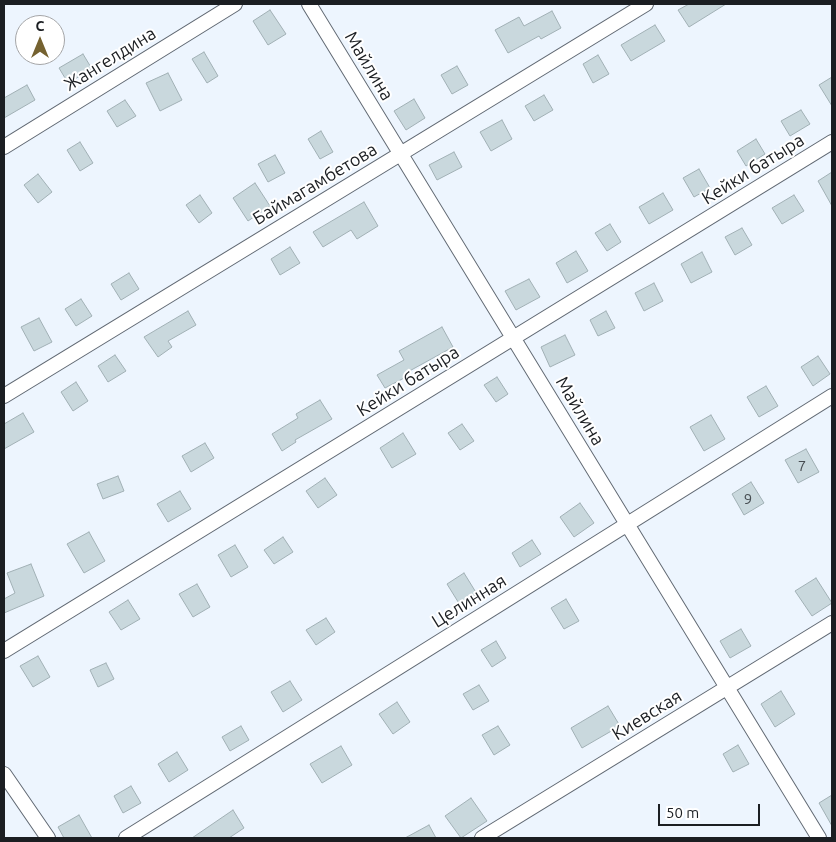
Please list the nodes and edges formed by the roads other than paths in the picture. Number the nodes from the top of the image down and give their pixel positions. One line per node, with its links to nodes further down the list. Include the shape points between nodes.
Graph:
1 (236, 4): 5 (street, Жангелдина)
2 (309, 4): 6 (street, Майлина)
3 (646, 4): 6 (street, Баймагамбетова)
4 (832, 142): 7 (street, Кейки батыра)
5 (4, 147)
6 (401, 154): 7 (street, Майлина); 8 (street, Баймагамбетова)
7 (514, 338): 10 (street, Майлина); 12 (street, Кейки батыра)
8 (4, 396)
9 (832, 396): 10 (street, Целинная)
10 (627, 524): 13 (street, Майлина); 16 (street, Целинная)
11 (832, 623): 13 (street, Киевская)
12 (4, 651)
13 (727, 688): 17 (street, Киевская); 18 (street, Майлина)
14 (4, 774): 15 (street)
15 (48, 838)
16 (126, 838)
17 (482, 838)
18 (819, 838)

